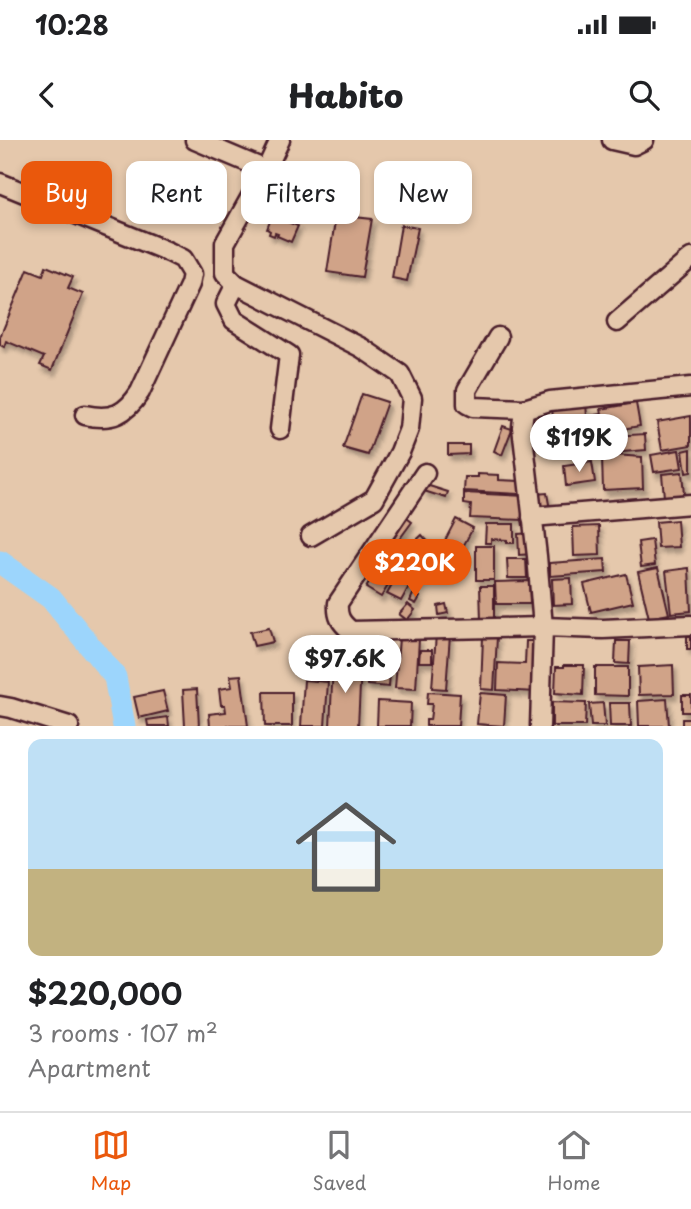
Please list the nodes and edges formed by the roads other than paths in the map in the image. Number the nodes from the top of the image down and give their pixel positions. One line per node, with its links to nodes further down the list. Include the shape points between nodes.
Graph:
1 (195, 140): 5 (street)
2 (280, 140): 6 (street)
3 (612, 140): 4 (street, via 634,145)
4 (644, 140)
5 (245, 161)
6 (270, 161)
7 (0, 183): 15 (street, via 169,252 183,259 192,274 131,405 113,417)
8 (241, 215): 10 (street, via 225,243 224,270)
9 (691, 258): 11 (street)
10 (236, 284): 16 (street, via 226,304 234,320 289,355); 20 (street, via 362,348 400,374 412,398 409,429 374,499)
11 (617, 322)
12 (498, 337): 14 (street, via 467,390 467,404)
13 (691, 387): 14 (street, via 550,401)
14 (524, 409): 19 (street)
15 (85, 415)
16 (280, 429)
17 (425, 473): 22 (street, via 338,603 337,614 344,625 351,631)
18 (691, 504): 19 (street)
19 (532, 517): 22 (street)
20 (311, 536)
21 (691, 625): 22 (street)
22 (543, 627): 25 (street)
23 (0, 706): 24 (street)
24 (69, 726)
25 (540, 726)

